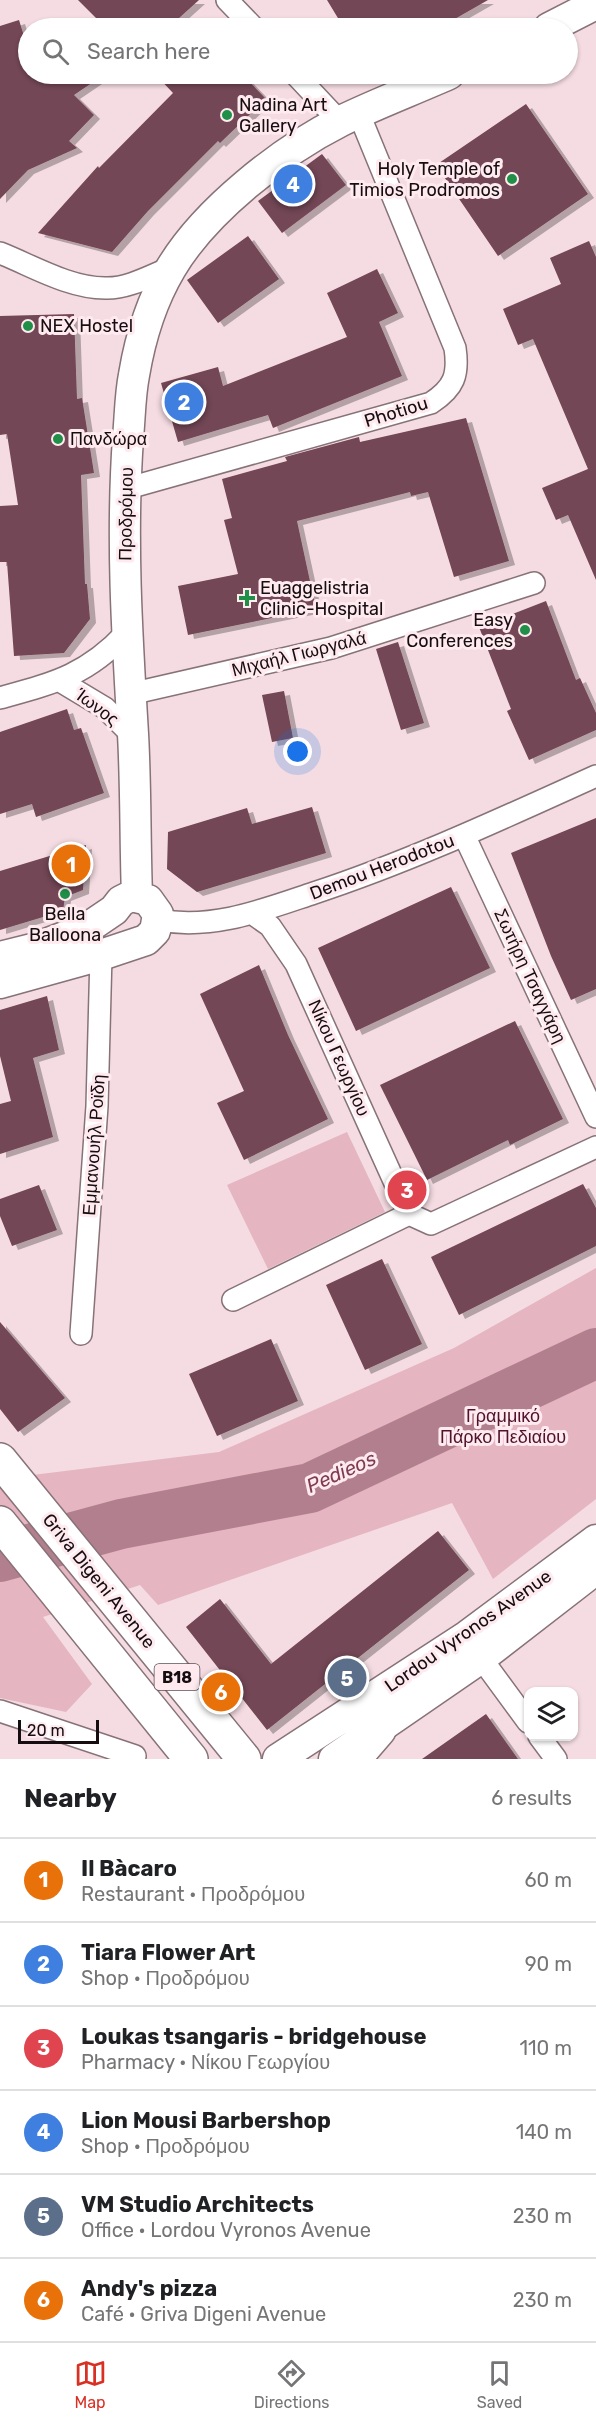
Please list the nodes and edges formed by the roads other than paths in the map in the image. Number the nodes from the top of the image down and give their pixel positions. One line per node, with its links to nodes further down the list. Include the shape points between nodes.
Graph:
1 (227, 0): 3 (street)
2 (596, 4): 4 (street)
3 (244, 18)
4 (569, 18)
5 (307, 84): 7 (street)
6 (426, 84): 7 (street, Προδρόμου)
7 (349, 118): 9 (street, Προδρόμου, via 294,149 224,204); 10 (street, Photiou, via 455,348 457,373 452,383 431,403)
8 (0, 253): 9 (street, via 61,279 106,288)
9 (172, 267): 10 (street, Προδρόμου, via 153,306 134,375)
10 (124, 489): 12 (street, Προδρόμου)
11 (534, 583): 14 (street, Μιχαήλ Γιωργαλά, via 331,648)
12 (126, 633): 13 (street, Ίωνος, via 97,661); 14 (street, Προδρόμου)
13 (60, 681): 15 (street, Ίωνος); 16 (street, Ίωνος, via 105,708)
14 (130, 694): 16 (street, Προδρόμου)
15 (0, 698)
16 (133, 736): 19 (street, Προδρόμου)
17 (596, 776): 18 (street, Demou Herodotou)
18 (464, 835): 20 (street, Demou Herodotou, via 357,879); 26 (street, Σωτήρη Τσαγγάρη)
19 (125, 903): 21 (street, via 153,903); 22 (street, Προδρόμου, via 112,916 114,929); 24 (street, via 86,929)
20 (252, 914): 21 (street, Demou Herodotou, via 224,921 179,924); 28 (street, Νίκου Γεωργίου, via 270,926 296,964)
21 (159, 920): 22 (street, via 151,936)
22 (135, 942): 23 (street)
23 (101, 955): 25 (street); 30 (street, Εμμανουήλ Ροϊδη, via 97,1106)
24 (0, 957)
25 (0, 984)
26 (596, 1116)
27 (596, 1147): 28 (street, via 431,1224)
28 (409, 1214): 29 (street)
29 (233, 1300)
30 (81, 1334)
31 (5, 1465): 42 (main road, Griva Digeni Avenue / B18)
32 (0, 1523): 41 (main road, B18)
33 (596, 1540): 43 (street, Lordou Vyronos Avenue, via 467,1636)
34 (596, 1569): 35 (street, Lordou Vyronos Avenue)
35 (482, 1658): 37 (street); 38 (street, Lordou Vyronos Avenue)
36 (0, 1711): 40 (street)
37 (524, 1716)
38 (379, 1730): 44 (street, Lordou Vyronos Avenue); 45 (main road)
39 (542, 1741): 46 (street)
40 (135, 1755)
41 (191, 1759)
42 (244, 1759)
43 (278, 1759)
44 (334, 1759)
45 (354, 1759)
46 (556, 1759)

